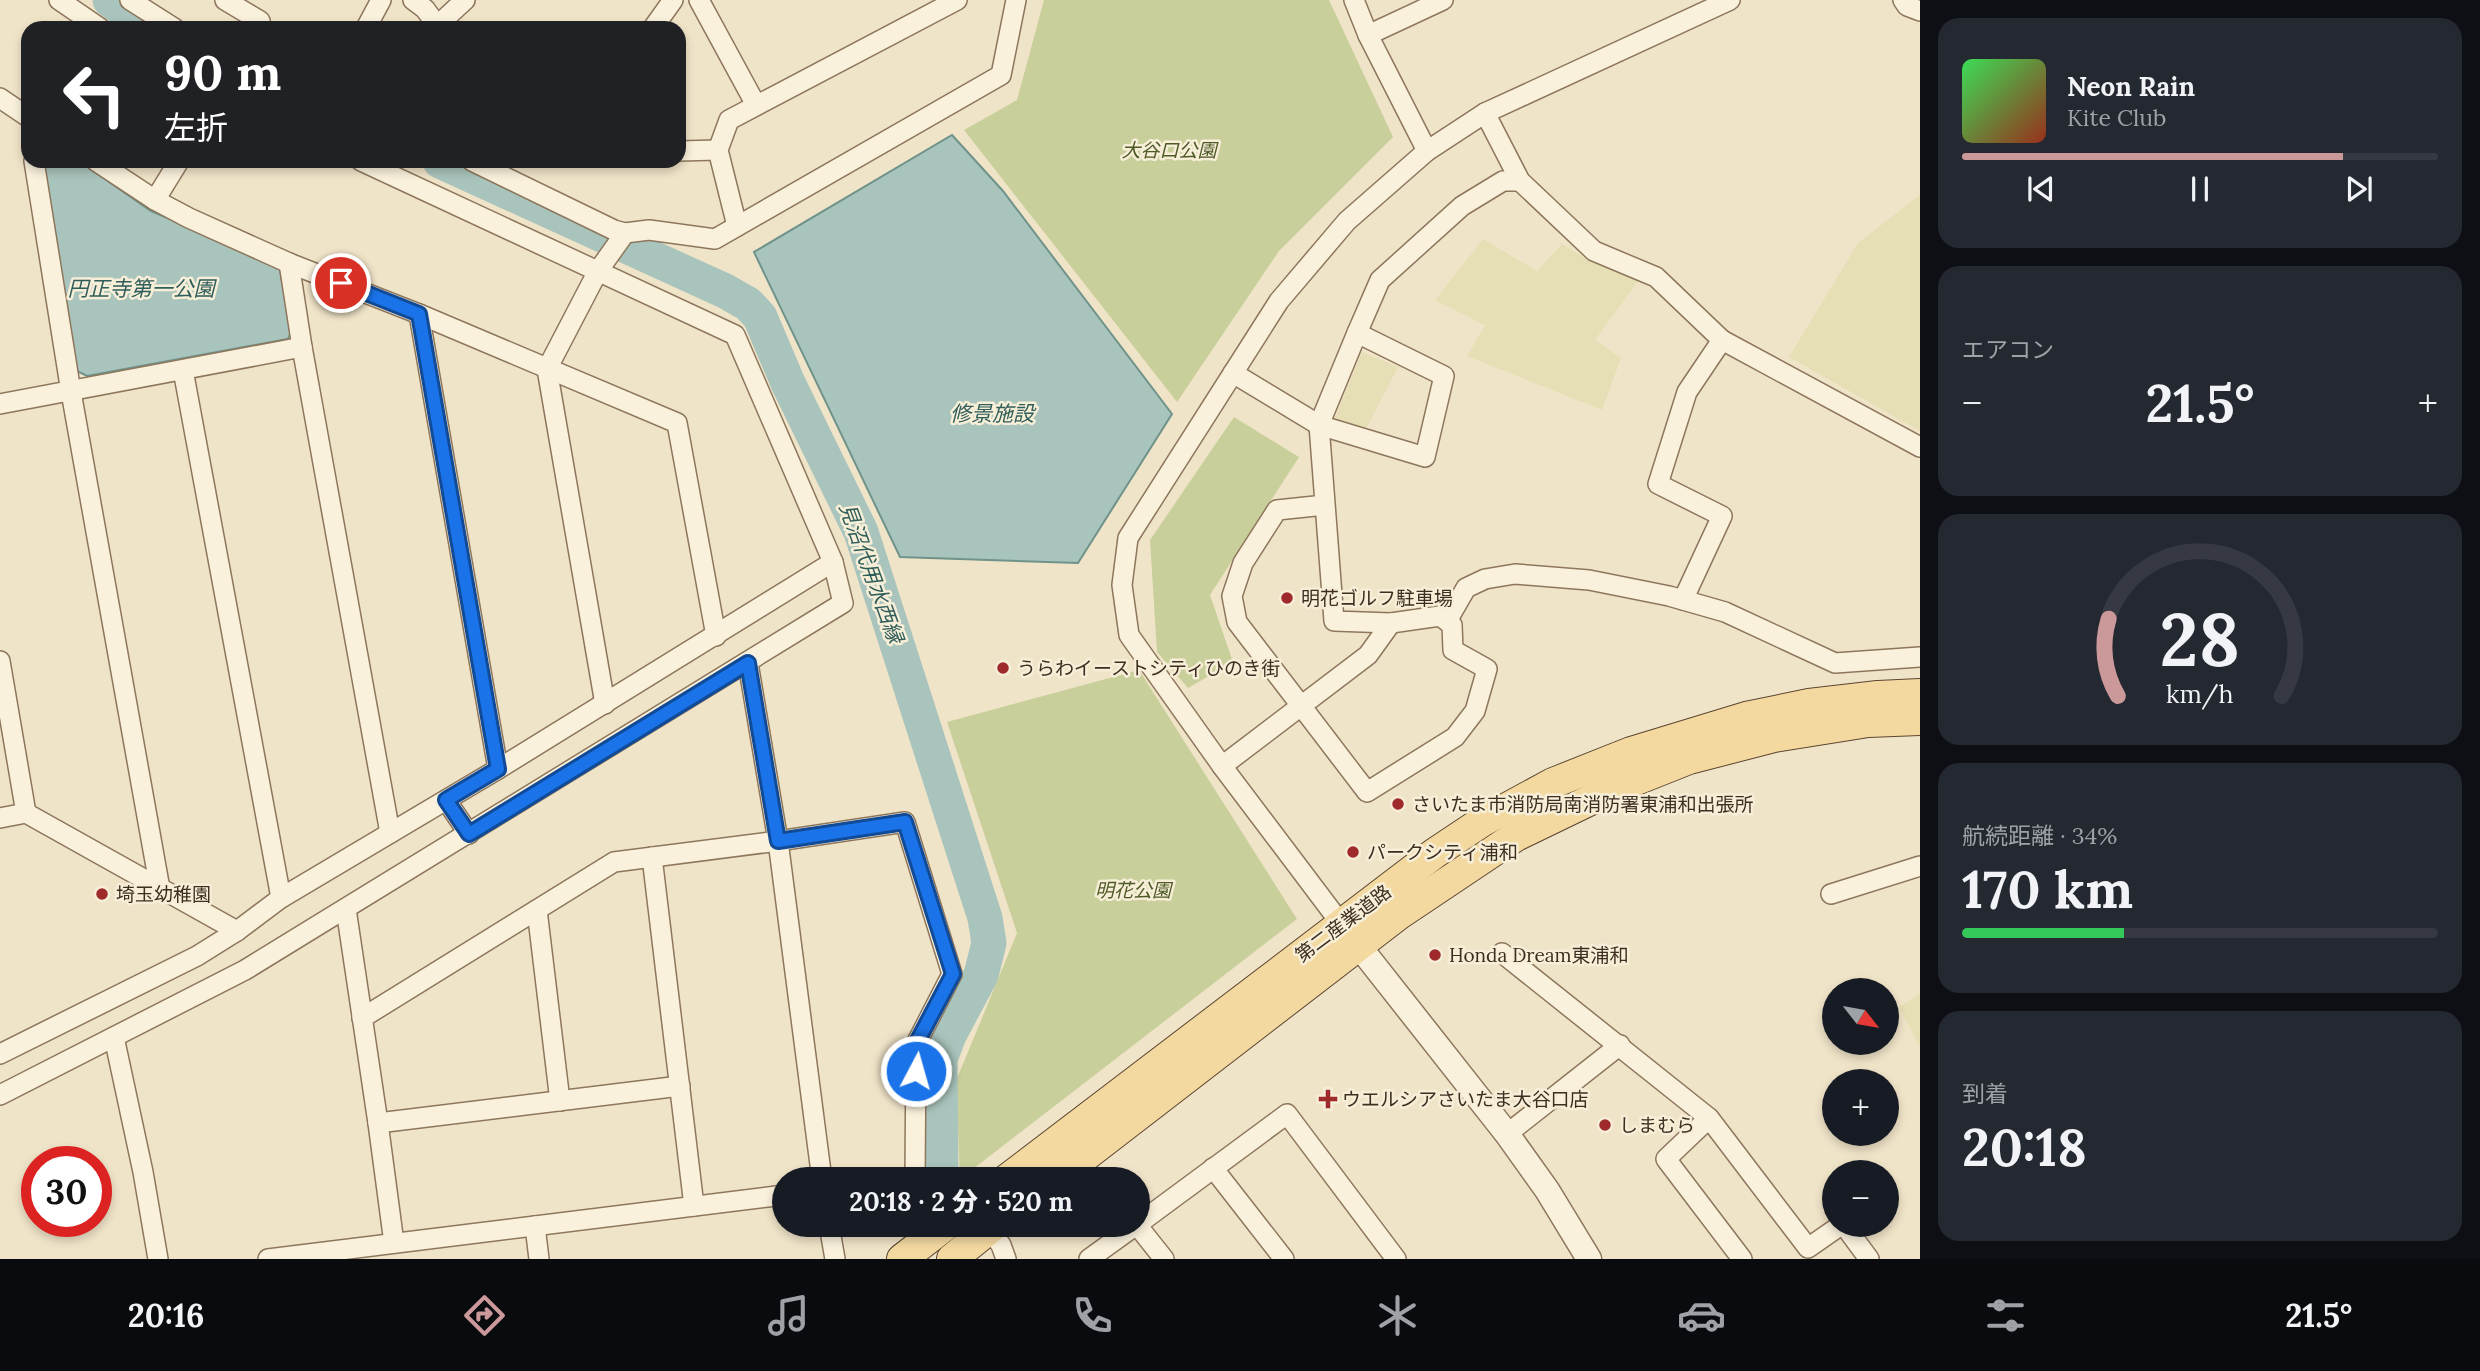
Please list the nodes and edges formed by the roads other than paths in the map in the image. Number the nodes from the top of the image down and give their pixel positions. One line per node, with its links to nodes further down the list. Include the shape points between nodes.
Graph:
1 (60, 0): 16 (street)
2 (130, 0): 17 (street)
3 (225, 0): 18 (street)
4 (382, 0): 19 (street)
5 (413, 0): 20 (street)
6 (465, 0): 21 (street)
7 (673, 0): 22 (street)
8 (699, 0): 25 (street)
9 (957, 0): 25 (street)
10 (1016, 0): 38 (street, via 1001,75)
11 (1354, 0): 23 (street)
12 (1443, 0): 23 (street)
13 (1730, 0): 27 (street)
14 (1903, 0): 15 (street)
15 (1920, 11)
16 (90, 21)
17 (163, 21)
18 (260, 21)
19 (370, 21)
20 (434, 21)
21 (445, 21)
22 (658, 21)
23 (1368, 35): 30 (street)
24 (0, 98): 26 (street)
25 (757, 105): 28 (street, via 729,120)
26 (21, 113)
27 (1485, 113): 30 (street); 36 (street)
28 (718, 150): 29 (street); 38 (street)
29 (686, 151)
30 (1427, 151): 48 (street, via 1347,221 1279,301)
31 (35, 168): 49 (street)
32 (107, 168): 37 (street)
33 (175, 168): 37 (street)
34 (376, 168): 41 (street)
35 (486, 168): 39 (street, via 614,230)
36 (1520, 181): 43 (street, via 1503,181 1462,206 1380,280); 44 (street, via 1594,251 1656,277)
37 (155, 200): 40 (street)
38 (737, 226): 39 (street, via 715,239 649,230)
39 (620, 239): 41 (street)
40 (289, 263): 42 (street); 45 (street)
41 (598, 271): 46 (street); 54 (street, via 735,335)
42 (419, 314): 46 (street); 67 (street)
43 (1357, 333): 51 (street); 51 (street, via 1444,376 1425,457)
44 (1721, 340): 52 (street); 55 (street, via 1687,392 1658,484 1722,516)
45 (302, 346): 47 (street); 71 (street)
46 (547, 369): 58 (street, via 677,423); 63 (street)
47 (183, 370): 49 (street); 78 (street)
48 (1233, 373): 51 (street); 66 (street, via 1128,538 1122,585 1129,635)
49 (71, 392): 50 (street); 76 (street)
50 (0, 404)
51 (1319, 425): 53 (street)
52 (1920, 447)
53 (1325, 505): 57 (street, via 1334,621); 64 (street, via 1277,510 1243,563 1232,596 1237,622)
54 (833, 562): 58 (street); 61 (street, via 843,603)
55 (1683, 600): 56 (street, via 1589,580 1515,574 1465,588); 59 (street, via 1725,612 1835,663)
56 (1447, 621): 57 (street, via 1440,616); 64 (street, via 1452,625 1453,650 1487,669 1475,711 1455,737 1367,792)
57 (1391, 623): 64 (street, via 1368,655)
58 (716, 636): 63 (street)
59 (1920, 657)
60 (0, 661): 69 (street)
61 (748, 663): 72 (street); 73 (street)
62 (1920, 694): 82 (main road, 第二産業道路, via 1809,704 1746,717 1631,752 1566,778 1483,821 1435,853)
63 (605, 704): 67 (street)
64 (1300, 707): 66 (street)
65 (1920, 720): 82 (main road, 第二産業道路, via 1868,722 1774,737 1689,759 1516,836 1398,915)
66 (1222, 766): 82 (street)
67 (498, 769): 68 (street)
68 (446, 800): 71 (street); 72 (street)
69 (26, 813): 70 (street); 76 (street)
70 (0, 818)
71 (390, 833): 78 (street)
72 (469, 834): 79 (street)
73 (778, 841): 74 (street); 94 (street); 95 (street, via 905,822 953,974 916,1044)
74 (652, 857): 80 (street, via 614,862); 88 (street)
75 (1920, 866): 77 (street)
76 (160, 889): 81 (street)
77 (1831, 894)
78 (281, 898): 81 (street)
79 (346, 909): 84 (street); 85 (street, via 245,970)
80 (537, 910): 84 (street); 90 (street)
81 (237, 931): 87 (street, via 197,956)
82 (1350, 935): 93 (street); 96 (main road, 第二産業道路); 97 (main road, 第二産業道路)
83 (1502, 953): 86 (street)
84 (362, 1018): 92 (street)
85 (114, 1037): 89 (street); 111 (street)
86 (1620, 1045): 91 (street); 93 (street)
87 (0, 1054)
88 (680, 1086): 90 (street); 100 (street)
89 (0, 1095)
90 (560, 1101): 92 (street)
91 (1709, 1118): 106 (street, via 1808,1248); 121 (street, via 1666,1159)
92 (379, 1124): 109 (street)
93 (1507, 1134): 120 (street)
94 (820, 1167)
95 (915, 1167)
96 (1024, 1167)
97 (1070, 1167)
98 (1213, 1168): 101 (street); 118 (street); 119 (street, via 1287,1114)
99 (772, 1196): 100 (street)
100 (694, 1206): 102 (street)
101 (1150, 1215)
102 (536, 1226): 109 (street); 113 (street)
103 (831, 1237): 114 (street)
104 (1120, 1237): 116 (street)
105 (1147, 1237): 117 (street)
106 (1824, 1237)
107 (1852, 1237): 122 (street)
108 (975, 1240): 115 (street, via 1001,1245)
109 (394, 1243): 110 (street)
110 (318, 1256): 112 (street)
111 (158, 1259)
112 (268, 1259)
113 (539, 1259)
114 (835, 1259)
115 (1006, 1259)
116 (1089, 1259)
117 (1164, 1259)
118 (1284, 1259)
119 (1396, 1259)
120 (1589, 1259)
121 (1742, 1259)
122 (1869, 1259)

